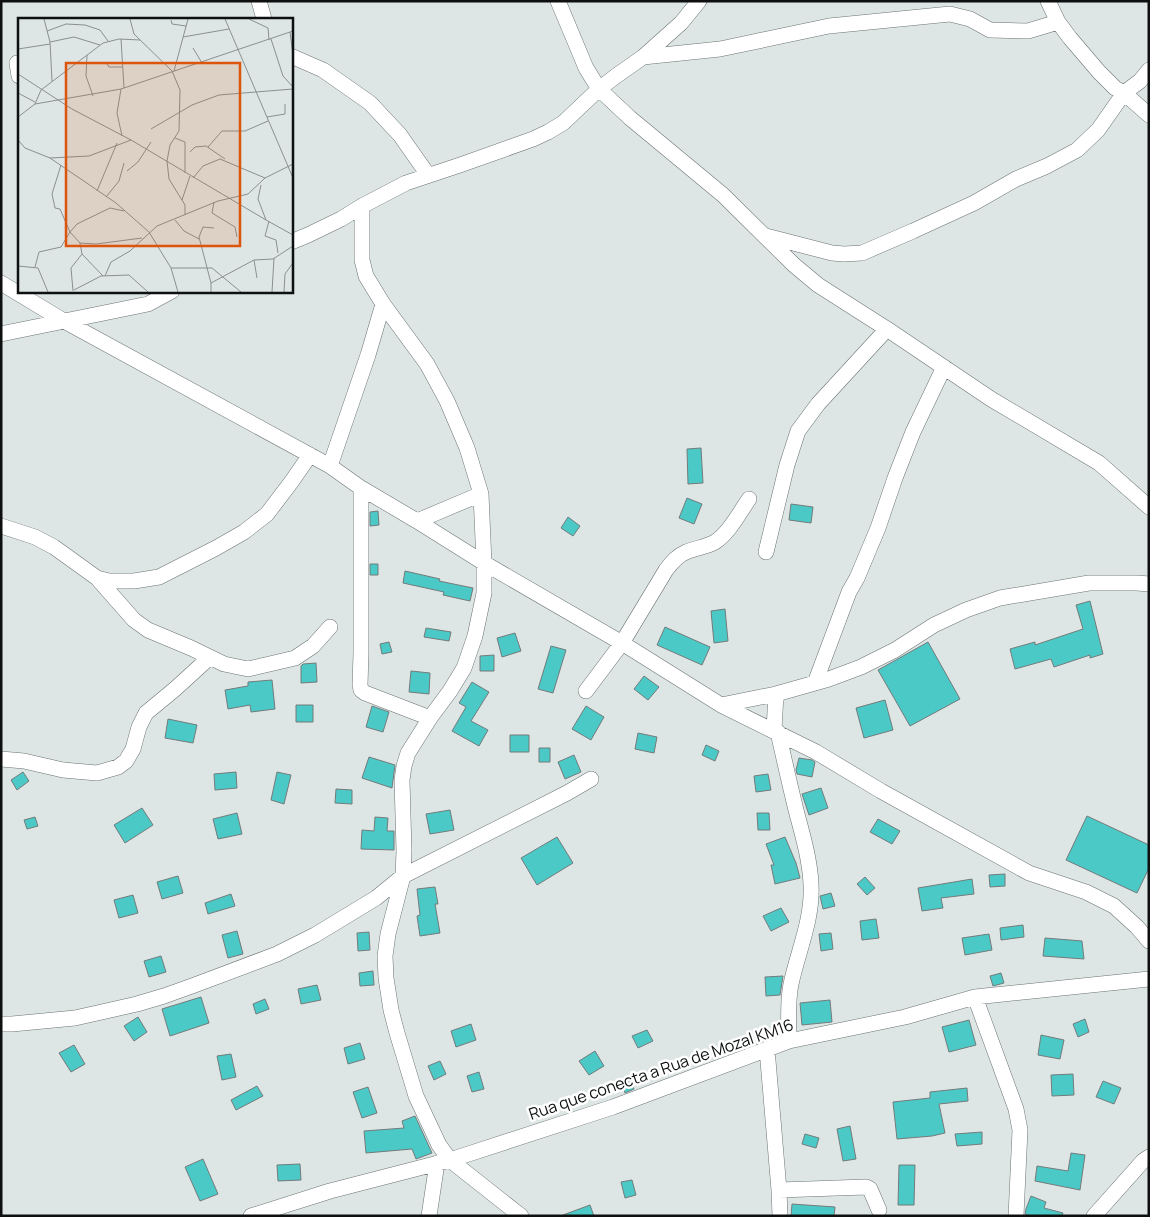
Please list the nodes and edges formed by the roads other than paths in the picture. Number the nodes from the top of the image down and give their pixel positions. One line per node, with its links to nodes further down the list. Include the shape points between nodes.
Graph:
1 (259, 1): 5 (street)
2 (558, 1): 10 (street, via 586,68)
3 (700, 1): 8 (street)
4 (1048, 1): 6 (street)
5 (264, 18)
6 (1058, 22): 8 (street, via 1028,31 990,30 970,19 950,14 829,26 720,48); 11 (street, via 1099,72)
7 (292, 56): 13 (street, via 323,70 370,103 400,135)
8 (643, 57): 10 (street)
9 (1149, 70): 11 (street)
10 (599, 89): 13 (street, via 563,123 548,132); 15 (street)
11 (1124, 93): 12 (street); 15 (street, via 1098,130 1077,150 974,203 862,252 832,252)
12 (1149, 115)
13 (428, 176): 14 (street, via 406,182)
14 (362, 206): 16 (street); 19 (street, via 362,260 366,276)
15 (766, 236): 21 (street, via 818,285)
16 (292, 242)
17 (1, 283): 20 (street)
18 (170, 292): 20 (street, via 148,304)
19 (383, 304): 25 (street); 27 (street, via 427,364 447,401 467,448)
20 (64, 321): 22 (street); 24 (street)
21 (887, 329): 23 (street); 32 (street, via 818,404 798,431)
22 (1, 334)
23 (944, 367): 29 (street, via 1099,463); 39 (street, via 913,432)
24 (310, 455): 25 (street); 34 (street, via 266,514 244,532 160,577 134,581)
25 (330, 466): 26 (street)
26 (361, 488): 30 (street); 43 (street, via 361,690)
27 (481, 494): 30 (street); 33 (street)
28 (749, 499): 37 (street, via 717,541 675,559)
29 (1149, 507)
30 (417, 521): 33 (street)
31 (1, 526): 34 (street, via 54,547)
32 (766, 552)
33 (484, 563): 37 (street); 43 (street, via 484,593 464,668)
34 (97, 578): 38 (street, via 134,620 148,630)
35 (1149, 584): 39 (street, via 1088,583 1000,598 934,625 861,667)
36 (330, 627): 38 (street, via 313,646 295,658 272,664 248,669)
37 (622, 643): 40 (street); 42 (street)
38 (208, 658): 45 (street, via 146,713 126,761 118,767 97,773)
39 (815, 683): 41 (street)
40 (586, 690)
41 (776, 694): 42 (street); 44 (street)
42 (721, 705): 44 (street)
43 (430, 718): 47 (street, via 408,753 404,766)
44 (776, 731): 48 (street, via 1029,873 1086,892 1114,906); 52 (street, via 802,832 811,884 805,934 789,998)
45 (1, 759)
46 (592, 779): 47 (street)
47 (403, 876): 51 (street, via 376,898 315,936 192,986 137,1004 75,1018); 55 (street, via 388,934 386,978 397,1033 416,1096)
48 (1149, 941)
49 (1149, 979): 50 (street, Rua que conecta a Rua de Mozal KM16)
50 (975, 997): 52 (street, Rua que conecta a Rua de Mozal KM16); 62 (street, via 1016,1109 1020,1130)
51 (1, 1024)
52 (789, 1041): 53 (street, Rua que conecta a Rua de Mozal KM16)
53 (767, 1049): 55 (street, Rua que conecta a Rua de Mozal KM16, via 613,1106); 56 (street)
54 (1149, 1157): 63 (street)
55 (443, 1162): 58 (street, Rua que conecta a Rua de Mozal KM16, via 330,1191); 59 (street); 60 (street)
56 (779, 1190): 57 (street, via 866,1187); 61 (street)
57 (879, 1210)
58 (251, 1216)
59 (428, 1216)
60 (521, 1216)
61 (780, 1216)
62 (1016, 1216)
63 (1094, 1216)

